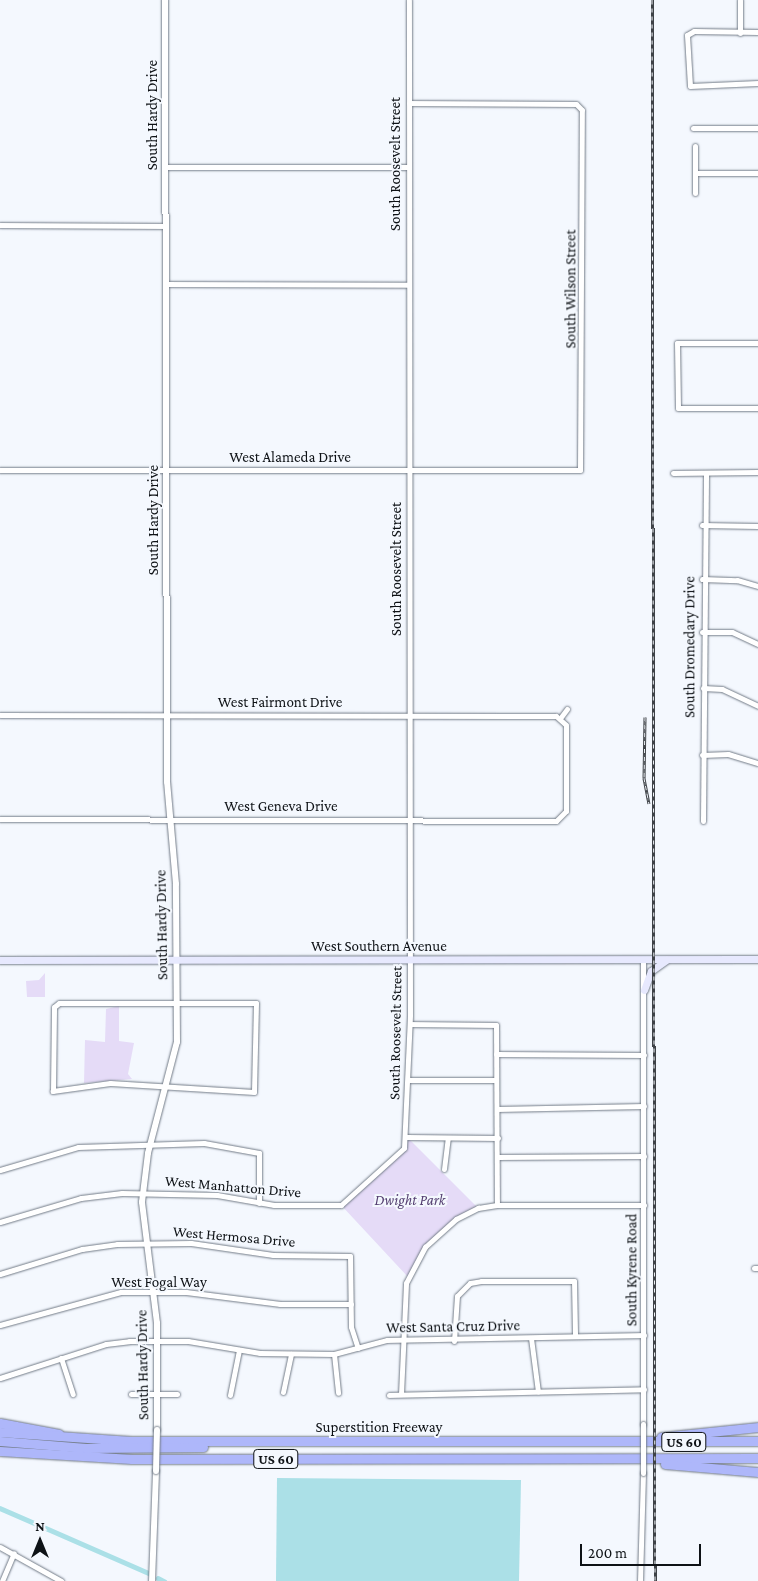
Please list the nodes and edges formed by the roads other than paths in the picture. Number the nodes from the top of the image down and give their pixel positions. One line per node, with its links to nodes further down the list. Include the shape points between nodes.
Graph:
1 (165, 0): 11 (street, South Hardy Drive)
2 (409, 0): 7 (street, South Roosevelt Street)
3 (740, 0): 5 (street)
4 (758, 32): 5 (street)
5 (740, 33): 6 (street, via 689,32 690,86)
6 (758, 83)
7 (409, 103): 12 (street, South Roosevelt Street); 24 (street, South Wilson Street, via 580,107)
8 (693, 128): 9 (street)
9 (758, 128)
10 (695, 146): 13 (street)
11 (166, 166): 12 (street); 17 (street, South Hardy Drive)
12 (409, 166): 19 (street, South Roosevelt Street)
13 (695, 173): 14 (street); 15 (street)
14 (758, 173)
15 (695, 194)
16 (0, 225): 17 (street)
17 (165, 226): 18 (street, South Hardy Drive)
18 (166, 284): 19 (street); 23 (street, South Hardy Drive)
19 (409, 285): 25 (street, South Roosevelt Street)
20 (758, 343): 21 (street, via 677,343 678,408)
21 (758, 408)
22 (0, 470): 23 (street, West Alameda Drive)
23 (166, 470): 25 (street, West Alameda Drive); 39 (street, South Hardy Drive)
24 (580, 470): 25 (street, West Alameda Drive)
25 (409, 471): 40 (street, South Roosevelt Street)
26 (758, 472): 28 (street)
27 (673, 473): 28 (street)
28 (706, 473): 29 (street, South Dromedary Drive)
29 (702, 525): 30 (street); 31 (street, South Dromedary Drive)
30 (758, 526)
31 (702, 579): 32 (street, via 737,580); 33 (street, South Dromedary Drive)
32 (758, 586)
33 (702, 632): 34 (street, via 732,632); 35 (street, South Dromedary Drive)
34 (758, 644)
35 (703, 688): 36 (street, via 722,689); 42 (street, South Dromedary Drive)
36 (758, 706)
37 (567, 709): 41 (street)
38 (0, 715): 39 (street, West Fairmont Drive)
39 (167, 715): 40 (street, West Fairmont Drive); 45 (street, South Hardy Drive)
40 (410, 715): 41 (street, West Fairmont Drive); 46 (street, South Roosevelt Street)
41 (562, 718): 46 (street, West Geneva Drive, via 562,819)
42 (702, 755): 43 (street, via 728,754); 47 (street, South Dromedary Drive)
43 (758, 763)
44 (0, 819): 45 (street, West Geneva Drive)
45 (168, 819): 46 (street, West Geneva Drive); 49 (street, South Hardy Drive, via 176,884)
46 (410, 820): 53 (street, South Roosevelt Street)
47 (703, 821)
48 (0, 960): 49 (main road, West Southern Avenue)
49 (176, 960): 53 (main road, West Southern Avenue); 55 (street, South Hardy Drive)
50 (643, 960): 51 (main road, West Southern Avenue); 53 (main road, West Southern Avenue); 54 (street, South Kyrene Road)
51 (666, 960): 52 (main road, West Southern Avenue); 54 (main road, via 650,971)
52 (758, 960)
53 (410, 961): 56 (street, South Roosevelt Street)
54 (644, 990): 58 (street, South Kyrene Road)
55 (175, 1003): 61 (street, South Hardy Drive, via 174,1054); 61 (street, via 256,1003 254,1092); 61 (street, via 56,1004 53,1091 110,1083)
56 (410, 1024): 57 (street, via 496,1024); 59 (street, South Roosevelt Street)
57 (496, 1054): 58 (street); 60 (street)
58 (644, 1055): 62 (street, South Kyrene Road)
59 (409, 1080): 60 (street); 64 (street, South Roosevelt Street)
60 (495, 1080): 63 (street)
61 (168, 1084): 67 (street, South Hardy Drive)
62 (644, 1106): 63 (street); 68 (street, South Kyrene Road)
63 (497, 1109): 66 (street)
64 (407, 1137): 65 (street); 73 (street, West Manhatton Drive, via 404,1148 347,1203)
65 (448, 1138): 66 (street); 70 (street)
66 (498, 1138): 69 (street)
67 (151, 1142): 71 (street, via 78,1147); 72 (street, South Hardy Drive); 73 (street, via 204,1143 259,1153)
68 (644, 1156): 69 (street); 75 (street, South Kyrene Road)
69 (498, 1157): 74 (street)
70 (444, 1169)
71 (0, 1170)
72 (143, 1193): 73 (street, West Manhatton Drive, via 217,1195); 76 (street, West Manhatton Drive, via 94,1195); 77 (street, South Hardy Drive)
73 (259, 1203)
74 (498, 1206): 75 (street); 85 (street, via 478,1208 456,1218 425,1247 406,1283)
75 (644, 1206): 83 (street, South Kyrene Road)
76 (0, 1222)
77 (144, 1243): 78 (street, West Hermosa Drive, via 82,1249); 79 (street, South Hardy Drive); 80 (street, West Hermosa Drive, via 191,1243 273,1255 350,1256)
78 (0, 1274)
79 (152, 1292): 80 (street, West Fogal Way, via 280,1304); 81 (street, West Fogal Way, via 95,1296); 87 (street, South Hardy Drive)
80 (351, 1304): 88 (street, via 351,1327)
81 (0, 1325)
82 (574, 1335): 83 (street, West Santa Cruz Drive); 84 (street, West Santa Cruz Drive); 86 (street, via 574,1281 480,1281 462,1288 455,1305)
83 (644, 1335): 94 (street, South Kyrene Road)
84 (531, 1338): 86 (street, West Santa Cruz Drive); 96 (street)
85 (402, 1340): 86 (street, West Santa Cruz Drive); 88 (street, West Santa Cruz Drive, via 374,1342); 102 (street)
86 (454, 1340)
87 (157, 1341): 89 (street, West Santa Cruz Drive); 92 (street, West Santa Cruz Drive, via 106,1344); 100 (street, South Hardy Drive)
88 (358, 1348): 91 (street, West Santa Cruz Drive)
89 (239, 1350): 90 (street, West Santa Cruz Drive); 103 (street)
90 (291, 1354): 91 (street, West Santa Cruz Drive); 95 (street)
91 (334, 1354): 97 (street)
92 (62, 1358): 93 (street, West Santa Cruz Drive); 98 (street)
93 (0, 1378)
94 (644, 1389): 96 (street); 122 (street, South Kyrene Road, bridge)
95 (283, 1392)
96 (538, 1392): 102 (street)
97 (338, 1393)
98 (73, 1394)
99 (131, 1394): 100 (street)
100 (156, 1394): 101 (street); 120 (street, South Hardy Drive, bridge)
101 (177, 1394)
102 (401, 1394): 104 (street)
103 (230, 1395)
104 (389, 1395)
105 (0, 1423): 109 (highway)
106 (758, 1427): 111 (highway)
107 (0, 1432): 109 (highway, Superstition Freeway / US 60)
108 (0, 1441): 110 (highway, via 86,1448)
109 (131, 1441): 110 (highway, Superstition Freeway / US 60)
110 (280, 1442): 111 (highway, Superstition Freeway / US 60)
111 (609, 1442): 112 (highway, Superstition Freeway / US 60)
112 (758, 1442)
113 (0, 1451): 115 (highway, Superstition Freeway / US 60, via 132,1459)
114 (758, 1458): 115 (highway, Superstition Freeway / US 60)
115 (552, 1459): 116 (highway)
116 (758, 1472)
117 (0, 1547): 118 (street)
118 (14, 1553): 119 (street); 121 (street)
119 (59, 1580)
120 (153, 1580)
121 (2, 1581)
122 (640, 1581)

